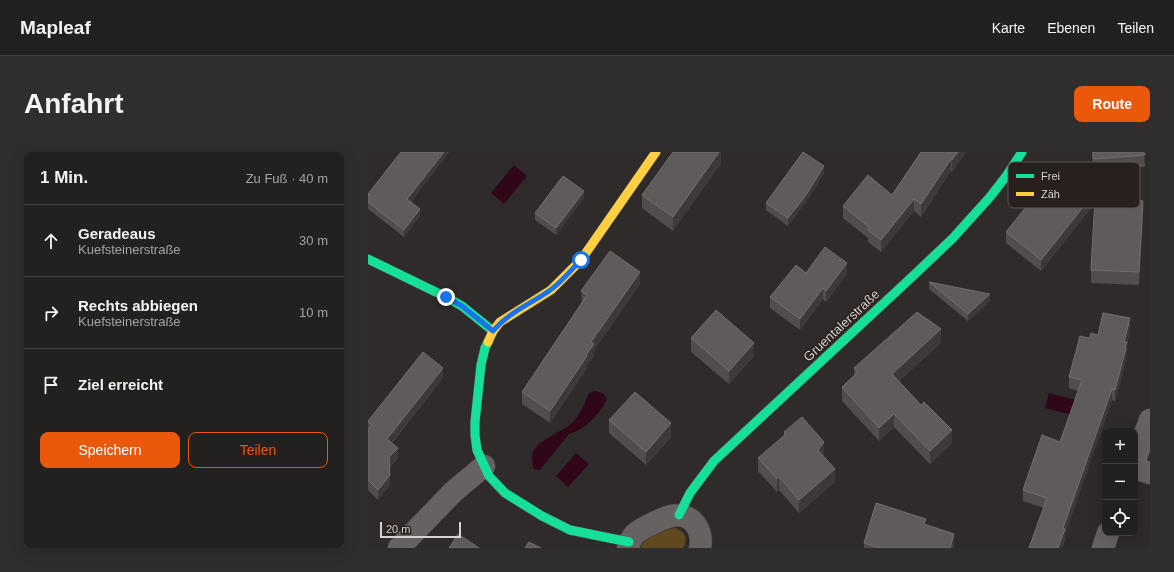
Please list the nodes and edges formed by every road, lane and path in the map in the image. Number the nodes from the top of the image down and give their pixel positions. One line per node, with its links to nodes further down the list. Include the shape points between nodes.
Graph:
1 (656, 152): 6 (street, via 581,260 550,290 500,322)
2 (1022, 152): 3 (street, Gruentalerstraße)
3 (1016, 162)
4 (1008, 172): 12 (street, Gruentalerstraße, via 983,205 942,249 714,461 690,493)
5 (368, 259): 6 (street, via 462,306)
6 (493, 331): 9 (street, via 485,348 474,422 477,450)
7 (1150, 420): 8 (street)
8 (1138, 452)
9 (484, 466): 14 (street, via 489,476 505,493 542,516 570,530); 15 (street, via 453,492)
10 (1138, 469): 11 (street)
11 (1150, 473)
12 (679, 515): 14 (street, via 671,516 641,530 635,534); 16 (street, via 692,520 697,526 700,532)
13 (1107, 536): 17 (street)
14 (629, 545)
15 (399, 548)
16 (700, 548)
17 (1103, 548)

